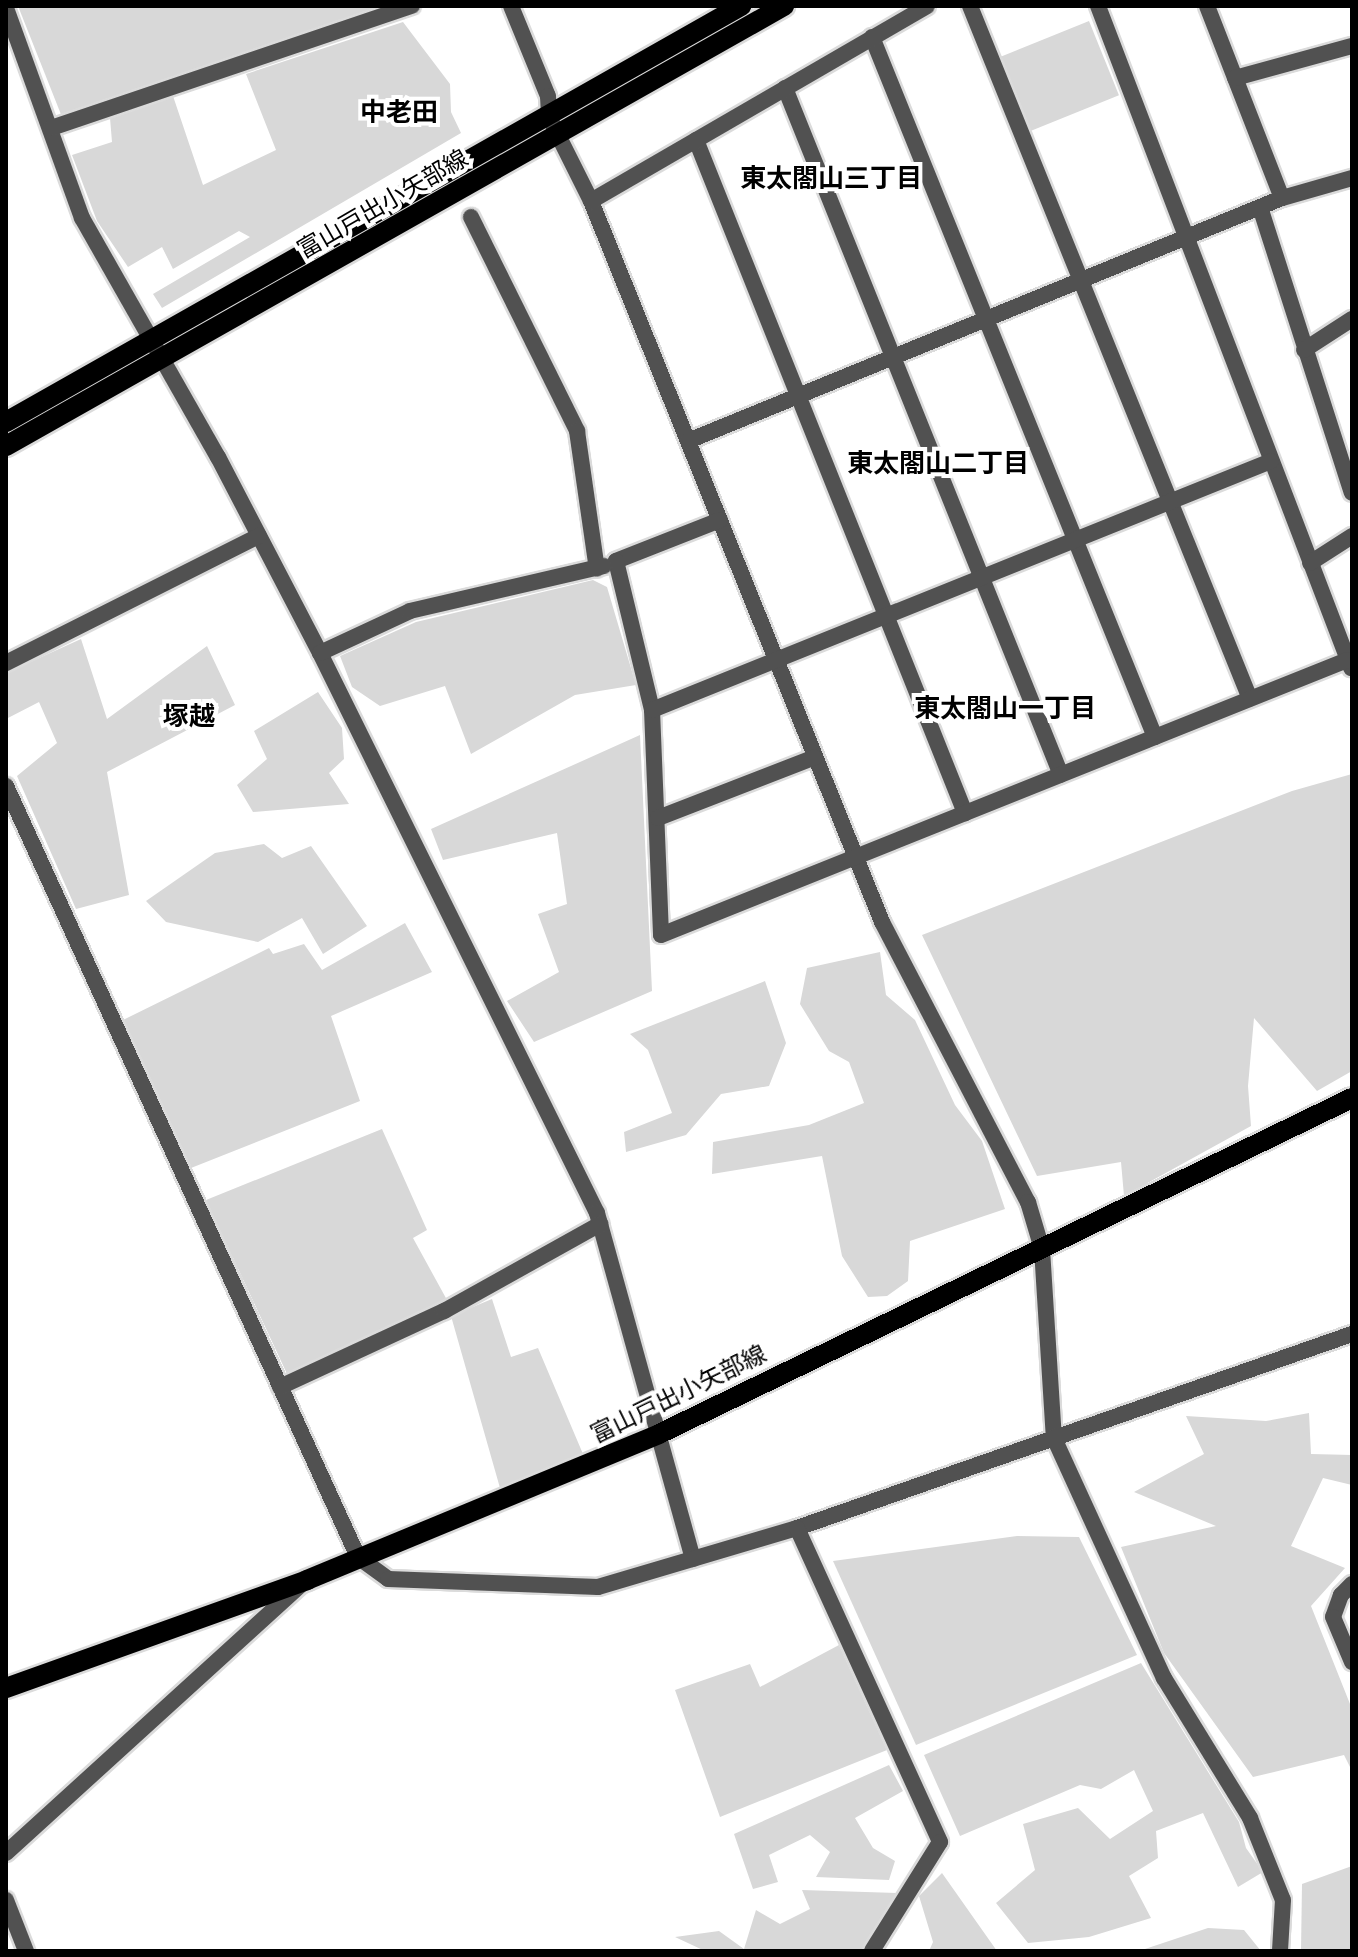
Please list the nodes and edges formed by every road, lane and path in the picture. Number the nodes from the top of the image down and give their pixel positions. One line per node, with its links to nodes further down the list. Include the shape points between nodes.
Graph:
1 (412, 6): 15 (street)
2 (511, 6): 14 (street, via 548,96)
3 (741, 6): 14 (main road, 富山戸出小矢部線)
4 (784, 6): 14 (main road, 富山戸出小矢部線)
5 (927, 6): 10 (street)
6 (970, 6): 23 (street)
7 (1098, 6): 22 (street)
8 (1207, 6): 12 (street)
9 (6, 8): 15 (street)
10 (872, 37): 13 (street); 24 (street)
11 (1352, 46): 12 (street)
12 (1235, 78): 18 (street)
13 (785, 88): 16 (street); 29 (street)
14 (553, 124): 19 (street); 26 (main road, 富山戸出小矢部線); 28 (main road, 富山戸出小矢部線)
15 (51, 128): 26 (street, via 82,218)
16 (696, 140): 19 (street); 30 (street)
17 (1352, 178): 18 (street)
18 (1282, 198): 20 (street)
19 (591, 201): 32 (street)
20 (1260, 207): 22 (street); 27 (street)
21 (471, 217): 43 (street, via 577,431)
22 (1186, 237): 23 (street); 34 (street)
23 (1081, 281): 24 (street); 36 (street)
24 (986, 319): 29 (street); 40 (street)
25 (1352, 319): 27 (street)
26 (148, 340): 28 (street); 31 (main road, 富山戸出小矢部線)
27 (1304, 350): 35 (street)
28 (161, 357): 33 (main road, 富山戸出小矢部線); 38 (street)
29 (893, 357): 30 (street); 44 (street)
30 (798, 396): 32 (street); 45 (street)
31 (6, 422)
32 (688, 441): 37 (street)
33 (6, 446)
34 (1271, 461): 36 (street); 42 (street)
35 (1352, 493)
36 (1170, 501): 40 (street); 50 (street)
37 (720, 520): 41 (street); 47 (street)
38 (259, 536): 46 (street); 48 (street)
39 (1352, 536): 42 (street)
40 (1075, 540): 44 (street); 52 (street)
41 (616, 561): 43 (street); 51 (street)
42 (1310, 563): 49 (street)
43 (597, 569): 46 (street, via 410,611)
44 (981, 578): 45 (street); 54 (street)
45 (886, 616): 47 (street); 56 (street)
46 (320, 653): 60 (street)
47 (776, 660): 51 (street); 53 (street)
48 (6, 663)
49 (1350, 665): 50 (street)
50 (1250, 699): 52 (street)
51 (652, 710): 57 (street)
52 (1155, 737): 54 (street)
53 (815, 757): 57 (street); 58 (street)
54 (1061, 775): 56 (street)
55 (6, 786): 63 (street)
56 (965, 813): 58 (street)
57 (658, 818): 58 (street, via 661,935)
58 (856, 857): 61 (street, via 882,922 1028,1202)
59 (1352, 1098): 61 (main road, 富山戸出小矢部線)
60 (600, 1224): 63 (street, via 444,1311); 64 (street)
61 (1042, 1249): 64 (main road, 富山戸出小矢部線); 65 (street)
62 (1352, 1334): 65 (street)
63 (280, 1387): 67 (street)
64 (659, 1434): 67 (main road, 富山戸出小矢部線); 68 (street)
65 (1054, 1438): 66 (street); 77 (street, via 1164,1678 1250,1818 1283,1900)
66 (797, 1528): 68 (street); 76 (street, via 940,1842)
67 (358, 1557): 68 (street, via 388,1579 598,1587); 69 (main road, 富山戸出小矢部線)
68 (693, 1559)
69 (307, 1580): 72 (main road, 富山戸出小矢部線); 73 (street)
70 (1352, 1584): 71 (street, via 1341,1595 1333,1617)
71 (1352, 1662)
72 (6, 1688)
73 (6, 1853)
74 (6, 1900): 75 (street)
75 (26, 1951)
76 (872, 1951)
77 (1280, 1951)

